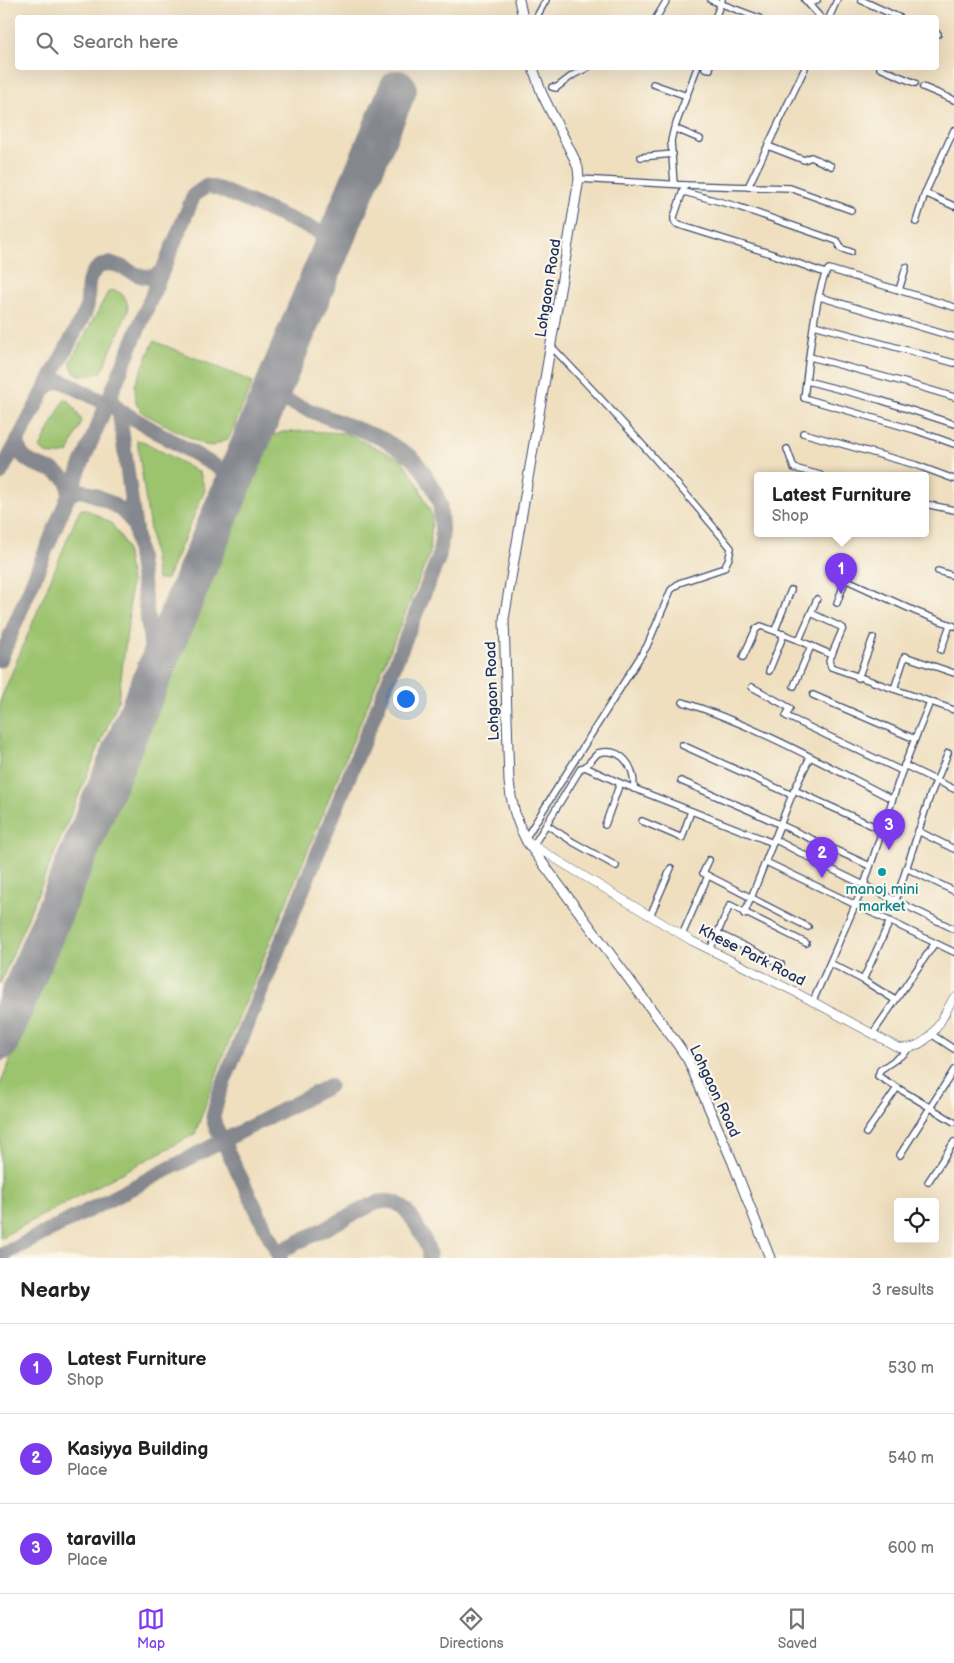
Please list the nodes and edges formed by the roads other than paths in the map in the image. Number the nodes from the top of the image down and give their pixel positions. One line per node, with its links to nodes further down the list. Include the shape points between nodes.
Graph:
1 (518, 0): 10 (main road)
2 (546, 0): 11 (street)
3 (667, 0): 12 (street)
4 (711, 0): 9 (street)
5 (805, 0): 6 (street); 15 (street)
6 (818, 0)
7 (837, 0): 16 (street)
8 (861, 0): 17 (street)
9 (721, 2): 13 (street); 14 (street)
10 (522, 15)
11 (538, 15)
12 (659, 15)
13 (716, 15)
14 (752, 15)
15 (818, 15)
16 (832, 15)
17 (894, 15)
18 (535, 70): 36 (main road, Lohgaon Road, via 542,94 574,158)
19 (583, 70): 26 (street)
20 (696, 70): 27 (street)
21 (804, 70): 32 (street)
22 (885, 70): 23 (street)
23 (915, 83)
24 (653, 84): 27 (street)
25 (923, 87): 28 (street)
26 (552, 88)
27 (686, 96): 29 (street)
28 (954, 100)
29 (674, 128): 31 (street); 33 (street)
30 (954, 130): 40 (street)
31 (700, 139)
32 (768, 146): 35 (street, via 804,160 811,157); 38 (street)
33 (673, 154): 34 (street); 37 (street)
34 (641, 157)
35 (831, 166)
36 (579, 179): 37 (street); 52 (main road, Lohgaon Road)
37 (674, 184): 39 (street)
38 (748, 186): 39 (street); 42 (street, via 790,188)
39 (684, 188): 44 (street, via 836,240 840,248); 46 (street, via 674,217 676,224)
40 (925, 193): 41 (street); 43 (street)
41 (954, 206)
42 (851, 210)
43 (916, 222)
44 (851, 252)
45 (906, 267): 47 (street)
46 (825, 274): 47 (street, via 832,269); 48 (street)
47 (899, 290): 49 (street)
48 (820, 297): 50 (street); 51 (street)
49 (954, 307)
50 (814, 325): 53 (street); 54 (street)
51 (954, 337)
52 (552, 347): 111 (main road, Lohgaon Road, via 504,619 509,782 516,816); 111 (street, via 630,428 708,519 731,548 731,553 724,568 679,583 671,590 646,646)
53 (810, 357): 55 (street); 56 (street)
54 (954, 363)
55 (806, 381): 57 (street); 59 (street, via 804,398)
56 (954, 397)
57 (954, 424)
58 (803, 433): 62 (street)
59 (954, 444)
60 (787, 449): 61 (street, via 794,468)
61 (809, 472)
62 (954, 479)
63 (929, 505): 64 (street)
64 (954, 510)
65 (938, 571): 66 (street)
66 (954, 576)
67 (791, 590): 72 (street)
68 (817, 599): 70 (street)
69 (837, 603): 71 (street, via 847,580)
70 (810, 613): 75 (street); 78 (street, via 843,628)
71 (952, 626): 77 (street)
72 (775, 630): 73 (street); 79 (street, via 758,627)
73 (784, 634): 75 (street); 80 (street)
74 (873, 638): 82 (street)
75 (799, 640): 76 (street)
76 (811, 646): 78 (street); 83 (street)
77 (941, 650)
78 (832, 654): 82 (street, via 830,667)
79 (744, 657)
80 (769, 671)
81 (954, 673): 85 (street, via 906,657)
82 (858, 678): 85 (street)
83 (794, 686)
84 (752, 687): 95 (street, via 790,708 786,716)
85 (894, 689): 88 (street)
86 (813, 694): 90 (street)
87 (683, 702): 93 (street, via 713,712)
88 (930, 702): 89 (street); 90 (street)
89 (954, 710)
90 (914, 739): 95 (street)
91 (682, 745): 101 (street)
92 (948, 752): 97 (street)
93 (810, 757): 101 (street); 102 (street)
94 (585, 767): 98 (street); 99 (street, via 598,753 619,754 634,776); 105 (street, via 581,768)
95 (903, 768): 97 (street); 102 (street)
96 (681, 781): 107 (street)
97 (936, 781): 100 (street); 109 (street)
98 (620, 783): 99 (street); 106 (street)
99 (634, 789): 103 (street)
100 (954, 789)
101 (793, 792): 107 (street); 108 (street)
102 (892, 799): 108 (street)
103 (692, 811): 104 (street, via 682,838); 110 (street)
104 (642, 821)
105 (546, 824): 111 (street); 115 (street)
106 (605, 825)
107 (780, 825): 110 (street); 116 (street)
108 (882, 830): 116 (street)
109 (918, 832): 112 (street); 118 (street)
110 (773, 841): 114 (street); 120 (street)
111 (528, 842): 126 (street, Khese Park Road); 154 (main road, Lohgaon Road, via 688,1060)
112 (954, 849)
113 (709, 860): 119 (street, via 703,873)
114 (766, 862): 122 (street); 124 (street)
115 (616, 866)
116 (870, 866): 120 (street)
117 (671, 868): 126 (street)
118 (906, 868): 121 (street); 123 (street)
119 (708, 876): 122 (street); 131 (street)
120 (864, 885): 123 (street); 124 (street)
121 (954, 891)
122 (752, 898): 125 (street); 128 (street)
123 (896, 900): 129 (street)
124 (856, 905): 127 (street); 136 (street)
125 (744, 914): 130 (street, via 730,905); 132 (street)
126 (650, 916): 131 (street, Khese Park Road)
127 (890, 921): 133 (street); 138 (street)
128 (808, 927)
129 (954, 930)
130 (717, 933): 134 (street); 137 (street)
131 (682, 935): 134 (street, Khese Park Road)
132 (806, 943)
133 (935, 943): 135 (street); 139 (street)
134 (710, 950): 140 (street, Khese Park Road)
135 (954, 952)
136 (830, 963): 138 (street); 140 (street)
137 (781, 964)
138 (864, 980): 139 (street)
139 (896, 1000): 142 (street)
140 (813, 1001): 142 (street, Khese Park Road)
141 (953, 1001): 143 (street)
142 (873, 1033): 144 (street, Khese Park Road, via 899,1048)
143 (931, 1034): 144 (street, via 922,1043); 145 (street)
144 (909, 1048): 147 (street, via 878,1073)
145 (954, 1050)
146 (954, 1070): 148 (street)
147 (896, 1088): 148 (street); 150 (street)
148 (929, 1107): 149 (street); 152 (street)
149 (954, 1122)
150 (866, 1133)
151 (954, 1142): 153 (street)
152 (900, 1155)
153 (928, 1182)
154 (770, 1258)

